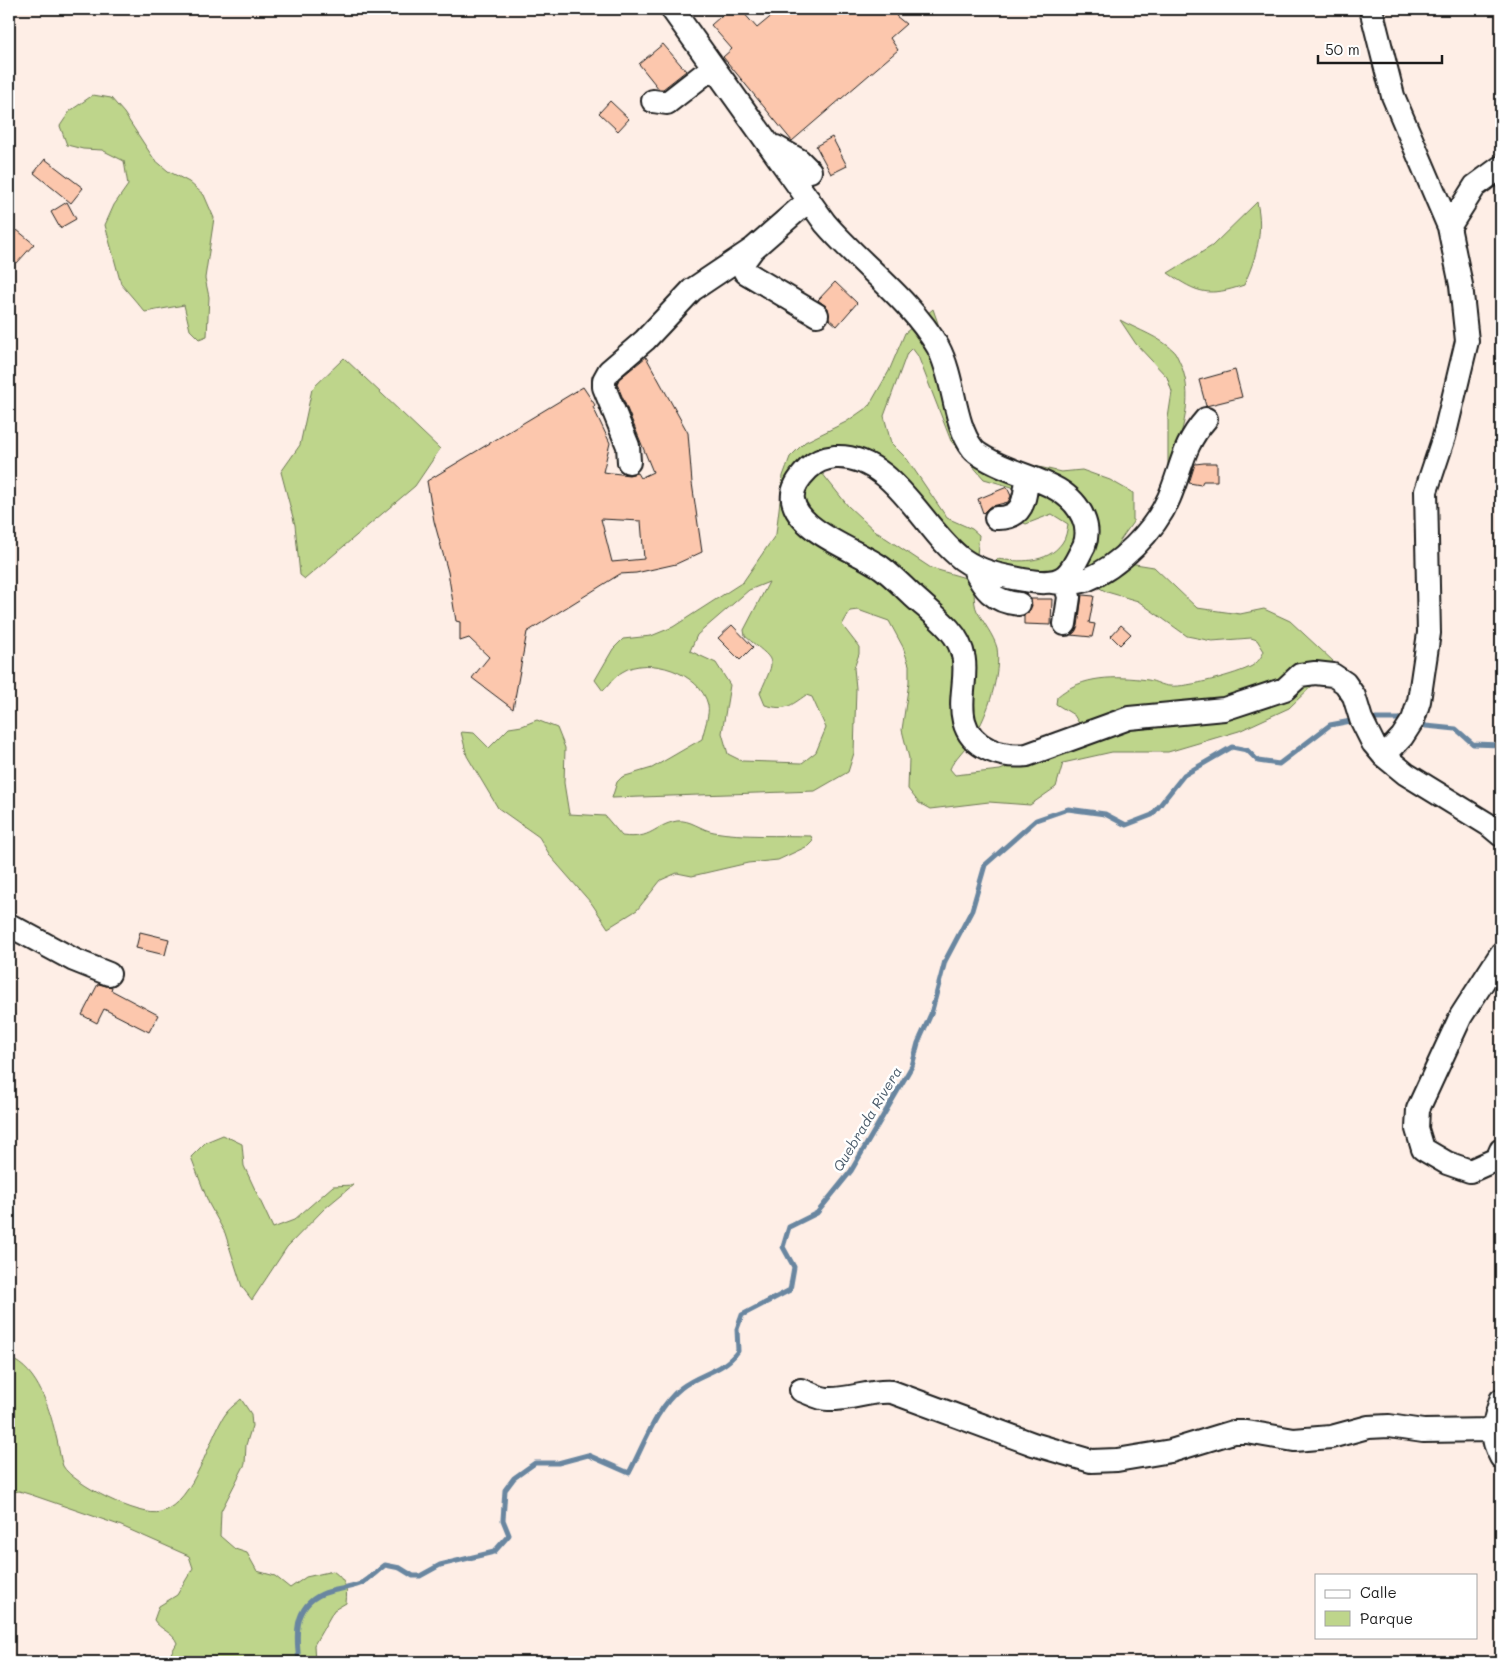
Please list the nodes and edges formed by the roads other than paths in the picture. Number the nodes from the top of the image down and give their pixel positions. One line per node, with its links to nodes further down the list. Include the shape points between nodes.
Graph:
1 (672, 9): 3 (street)
2 (1371, 9): 9 (street, via 1393,96)
3 (713, 67): 4 (street, via 667,103); 5 (street)
4 (653, 101)
5 (768, 143): 7 (street); 8 (street)
6 (1501, 167): 9 (street, via 1475,186)
7 (810, 171)
8 (809, 200): 10 (street); 14 (street, via 844,246 925,328 939,350 952,382 964,434 975,452)
9 (1449, 227): 20 (street, via 1461,285 1467,341 1444,437 1426,491 1429,633 1419,701 1413,720)
10 (753, 249): 11 (street, via 742,264 745,272); 13 (street, via 692,290 645,340 609,371 604,388 628,446)
11 (817, 314)
12 (1206, 420): 17 (street, via 1187,444 1164,509 1136,546 1107,569 1084,580)
13 (629, 462)
14 (1027, 478): 15 (street, via 1024,502 1016,514 1009,519); 17 (street, via 1048,484 1066,496 1080,510 1086,524 1086,540 1078,558)
15 (996, 518)
16 (973, 567): 17 (street, via 998,575); 18 (street, via 985,590 1007,603); 20 (street, via 947,547 915,505 891,481 862,461 826,458 811,465 797,481 793,500 804,521 882,568 950,630 963,657 966,681 964,722 985,748 1011,757 1027,755 1129,718 1224,709 1285,689 1300,676 1314,673 1333,675 1345,683 1354,696 1373,743)
17 (1057, 582): 19 (street, via 1069,598)
18 (1018, 604)
19 (1065, 624)
20 (1384, 756): 21 (street, via 1406,774)
21 (1501, 835)
22 (9, 925): 24 (street, via 74,960)
23 (1501, 954): 25 (street, via 1461,1016 1418,1109 1416,1129 1423,1149 1447,1163 1470,1171 1497,1158)
24 (109, 974)
25 (1501, 1150)
26 (801, 1390): 28 (street, via 826,1399 846,1398 876,1390 892,1392 1033,1444 1091,1461 1171,1451 1233,1432 1294,1440 1331,1437 1368,1427 1389,1426 1423,1431)
27 (1501, 1400): 28 (street)
28 (1492, 1430): 29 (street, via 1494,1444)
29 (1501, 1457)

